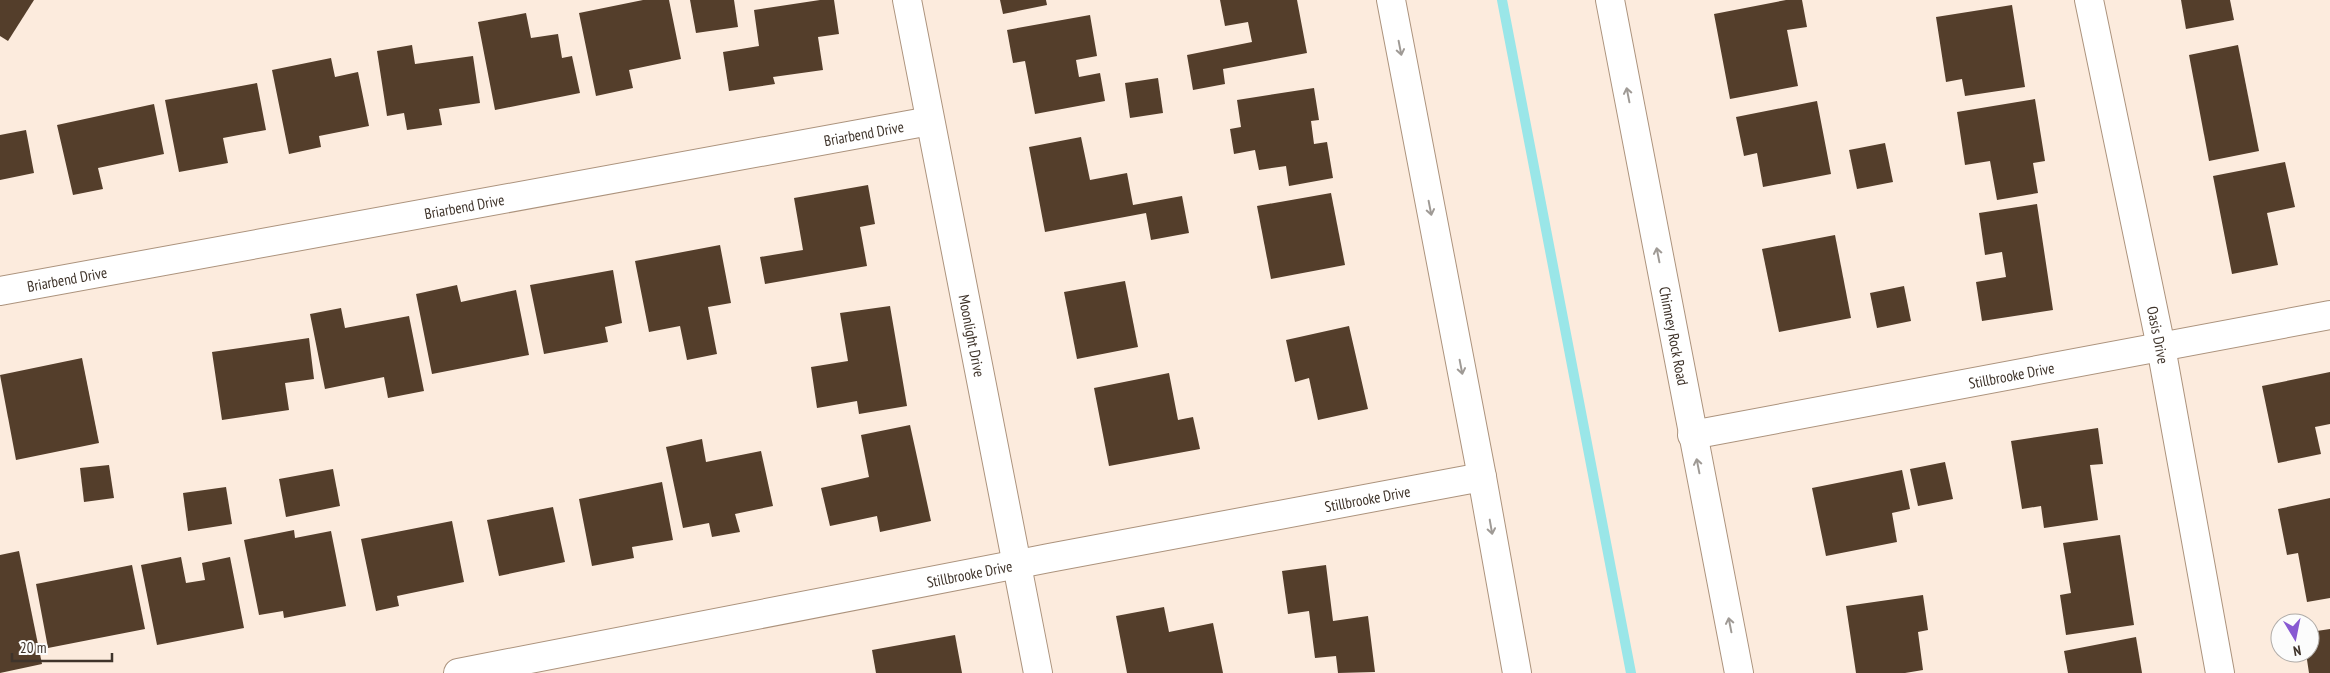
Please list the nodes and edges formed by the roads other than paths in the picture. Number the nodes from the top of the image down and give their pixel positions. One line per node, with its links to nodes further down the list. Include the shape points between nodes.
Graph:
1 (907, 0): 5 (street, Moonlight Drive)
2 (1391, 0): 10 (street, one-way to 10)
3 (1610, 0): 9 (street, Chimney Rock Road, one-way to 3)
4 (2089, 0): 8 (street, Oasis Drive)
5 (930, 121): 6 (street, Briarbend Drive); 11 (street, Moonlight Drive)
6 (0, 291)
7 (2330, 315): 8 (street, Stillbrooke Drive)
8 (2161, 347): 9 (street, Stillbrooke Drive); 16 (street, Oasis Drive)
9 (1692, 435): 15 (street, Chimney Rock Road, one-way to 9)
10 (1482, 477): 11 (street, Stillbrooke Drive); 14 (street, one-way to 14)
11 (1016, 564): 12 (street, Stillbrooke Drive); 13 (street, Moonlight Drive)
12 (458, 673)
13 (1038, 673)
14 (1517, 673)
15 (1739, 673)
16 (2220, 673)

